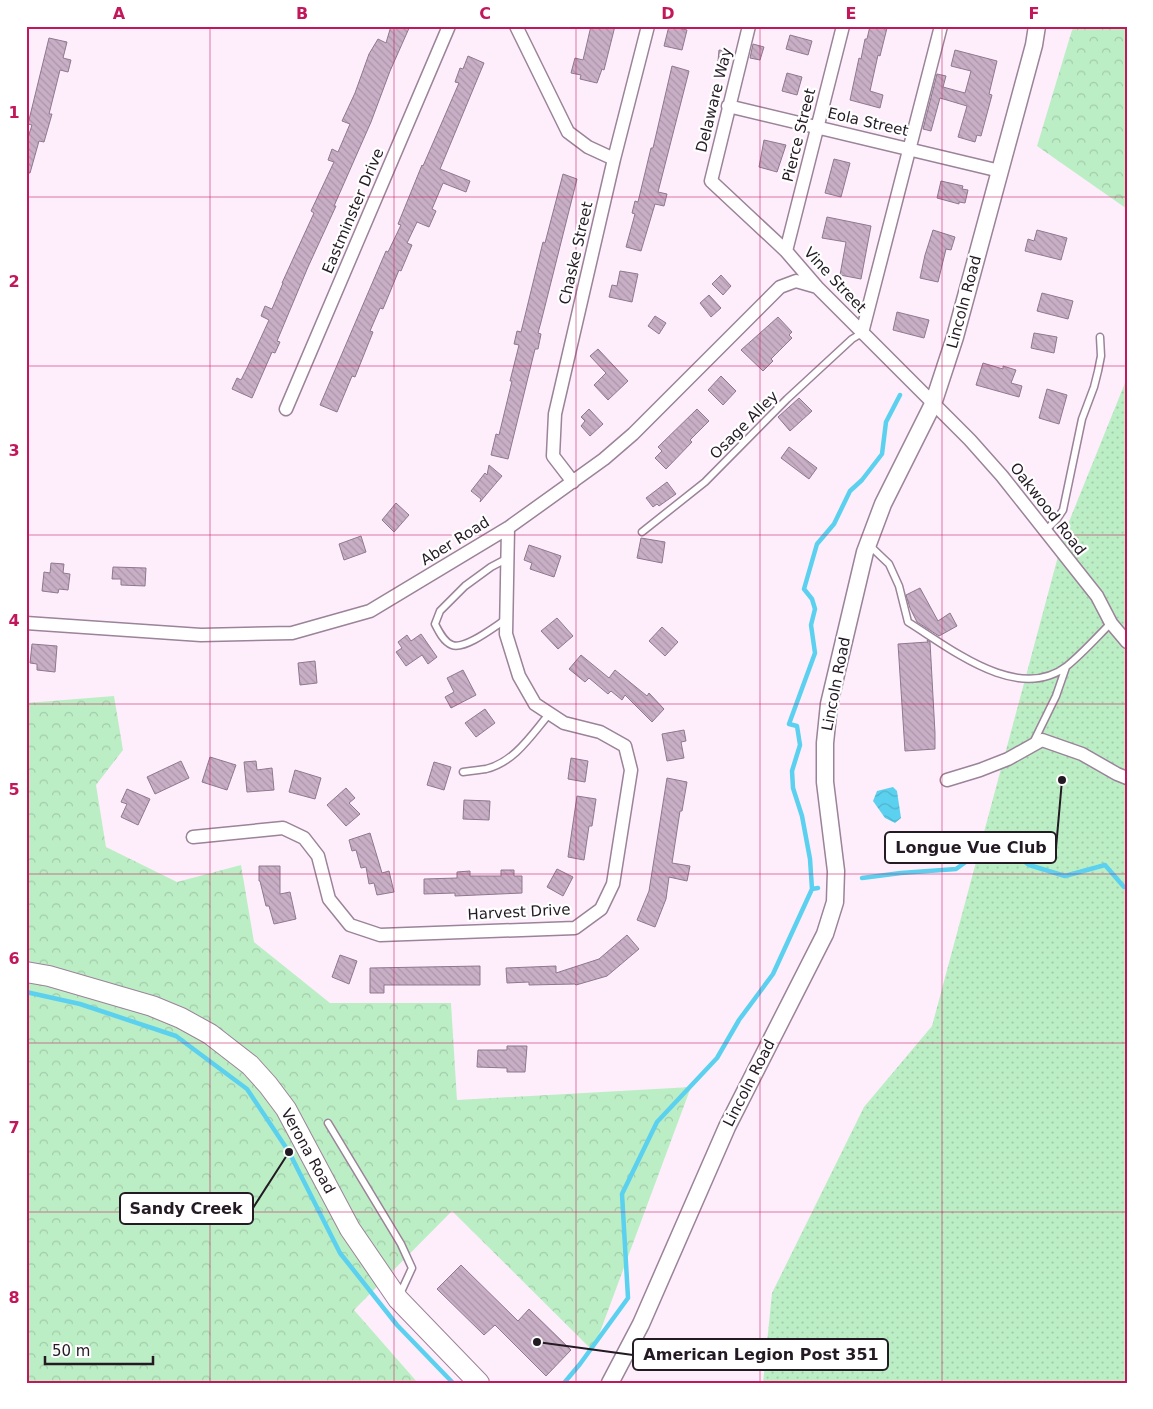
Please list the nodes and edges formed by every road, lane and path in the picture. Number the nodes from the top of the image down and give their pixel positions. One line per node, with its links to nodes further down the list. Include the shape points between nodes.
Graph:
1 (449, 26): 19 (street, Eastminster Drive)
2 (516, 26): 11 (street, via 568,132 588,147)
3 (648, 26): 11 (street, Chaske Street)
4 (749, 26): 8 (street, Delaware Way)
5 (843, 26): 9 (street, Pierce Street)
6 (942, 26): 10 (street)
7 (1037, 26): 12 (street, Lincoln Road)
8 (728, 106): 9 (street, Eola Street); 13 (street, Delaware Way)
9 (818, 127): 10 (street, Eola Street); 14 (street, Pierce Street)
10 (910, 149): 12 (street, Eola Street); 16 (street)
11 (614, 159): 20 (street, Chaske Street, via 555,414 553,456)
12 (1000, 170): 18 (street, Lincoln Road, via 955,338)
13 (711, 181): 14 (street, Vine Street)
14 (786, 251): 15 (street, Vine Street)
15 (818, 287): 16 (street, Vine Street); 20 (street, Aber Road, via 796,281 780,287 633,434)
16 (862, 332): 18 (street, Vine Street); 23 (lane, Osage Alley, via 787,399 705,482)
17 (1100, 338): 22 (lane, via 1098,371 1082,419 1063,510)
18 (933, 404): 22 (street, Oakwood Road, via 970,440); 24 (street, Lincoln Road, via 883,504)
19 (286, 409)
20 (573, 482): 21 (street, Aber Road)
21 (508, 528): 25 (street, Harvest Drive); 27 (street, Aber Road, via 370,611 292,633 201,635)
22 (1046, 530): 28 (street, Oakwood Road, via 1097,596)
23 (642, 532)
24 (868, 543): 30 (lane, via 889,564 899,586 908,622 973,664 1014,678 1045,677); 41 (street, Lincoln Road, via 829,704 825,743 825,782 836,871 835,902 825,934 727,1127 641,1324)
25 (508, 558): 26 (street, Harvest Drive); 26 (lane, via 465,586 440,612 435,624 443,638 453,646 464,646)
26 (506, 620): 31 (street, Harvest Drive, via 506,634 518,676 535,704)
27 (26, 623)
28 (1111, 623): 29 (street, Oakwood Road); 30 (lane)
29 (1127, 642)
30 (1066, 666): 32 (lane)
31 (550, 713): 33 (lane, via 520,749 506,760 488,768); 36 (street, Harvest Drive, via 564,723 600,732 625,746 631,770 613,884 601,908 575,928 380,935 350,925 329,899 318,856 304,838 283,828)
32 (1033, 744): 34 (street, via 1042,740 1082,754); 35 (street, via 1008,759)
33 (463, 772)
34 (1127, 778)
35 (947, 780)
36 (193, 837)
37 (26, 972): 39 (main road, Verona Road, via 49,976 174,1015 210,1034 250,1065 286,1109 350,1229)
38 (328, 1123): 39 (lane, via 401,1244 412,1268)
39 (398, 1299): 40 (main road, Verona Road)
40 (479, 1383)
41 (610, 1383)

